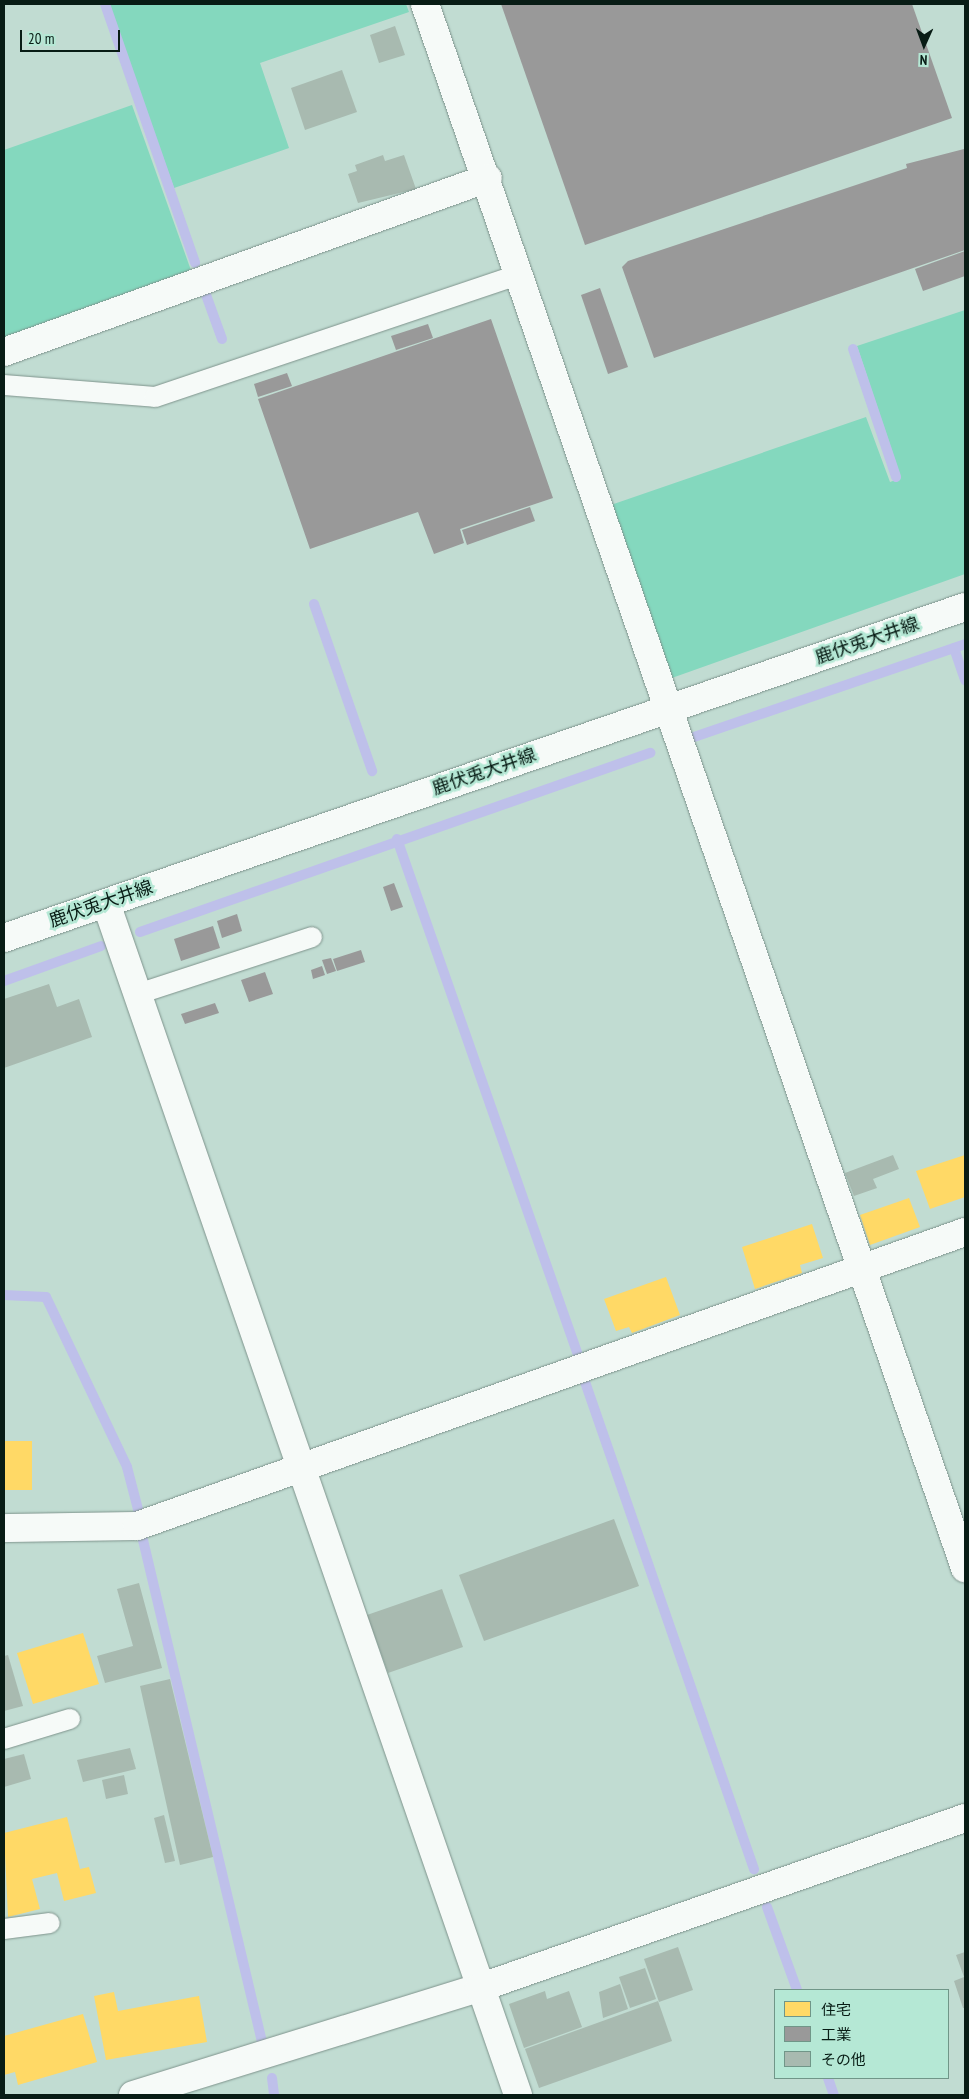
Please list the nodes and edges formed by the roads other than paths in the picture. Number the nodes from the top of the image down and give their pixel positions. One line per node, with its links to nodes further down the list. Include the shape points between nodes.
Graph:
1 (425, 4): 2 (street)
2 (488, 178): 3 (street); 4 (street)
3 (520, 274): 5 (lane, via 156,396); 7 (street)
4 (4, 352)
5 (4, 385)
6 (965, 607): 7 (street, 鹿伏兎大井線)
7 (666, 710): 8 (street, 鹿伏兎大井線); 13 (street)
8 (106, 902): 10 (street, 鹿伏兎大井線); 11 (street)
9 (312, 937): 11 (lane)
10 (4, 938)
11 (138, 994): 14 (street)
12 (965, 1232): 13 (street)
13 (861, 1268): 14 (street); 16 (street)
14 (302, 1464): 15 (street, via 137,1526); 22 (street)
15 (4, 1528)
16 (965, 1568)
17 (70, 1719): 18 (lane)
18 (4, 1739)
19 (965, 1818): 22 (street)
20 (50, 1923): 21 (lane)
21 (4, 1929)
22 (479, 1988): 23 (street); 24 (street)
23 (133, 2095)
24 (518, 2095)

